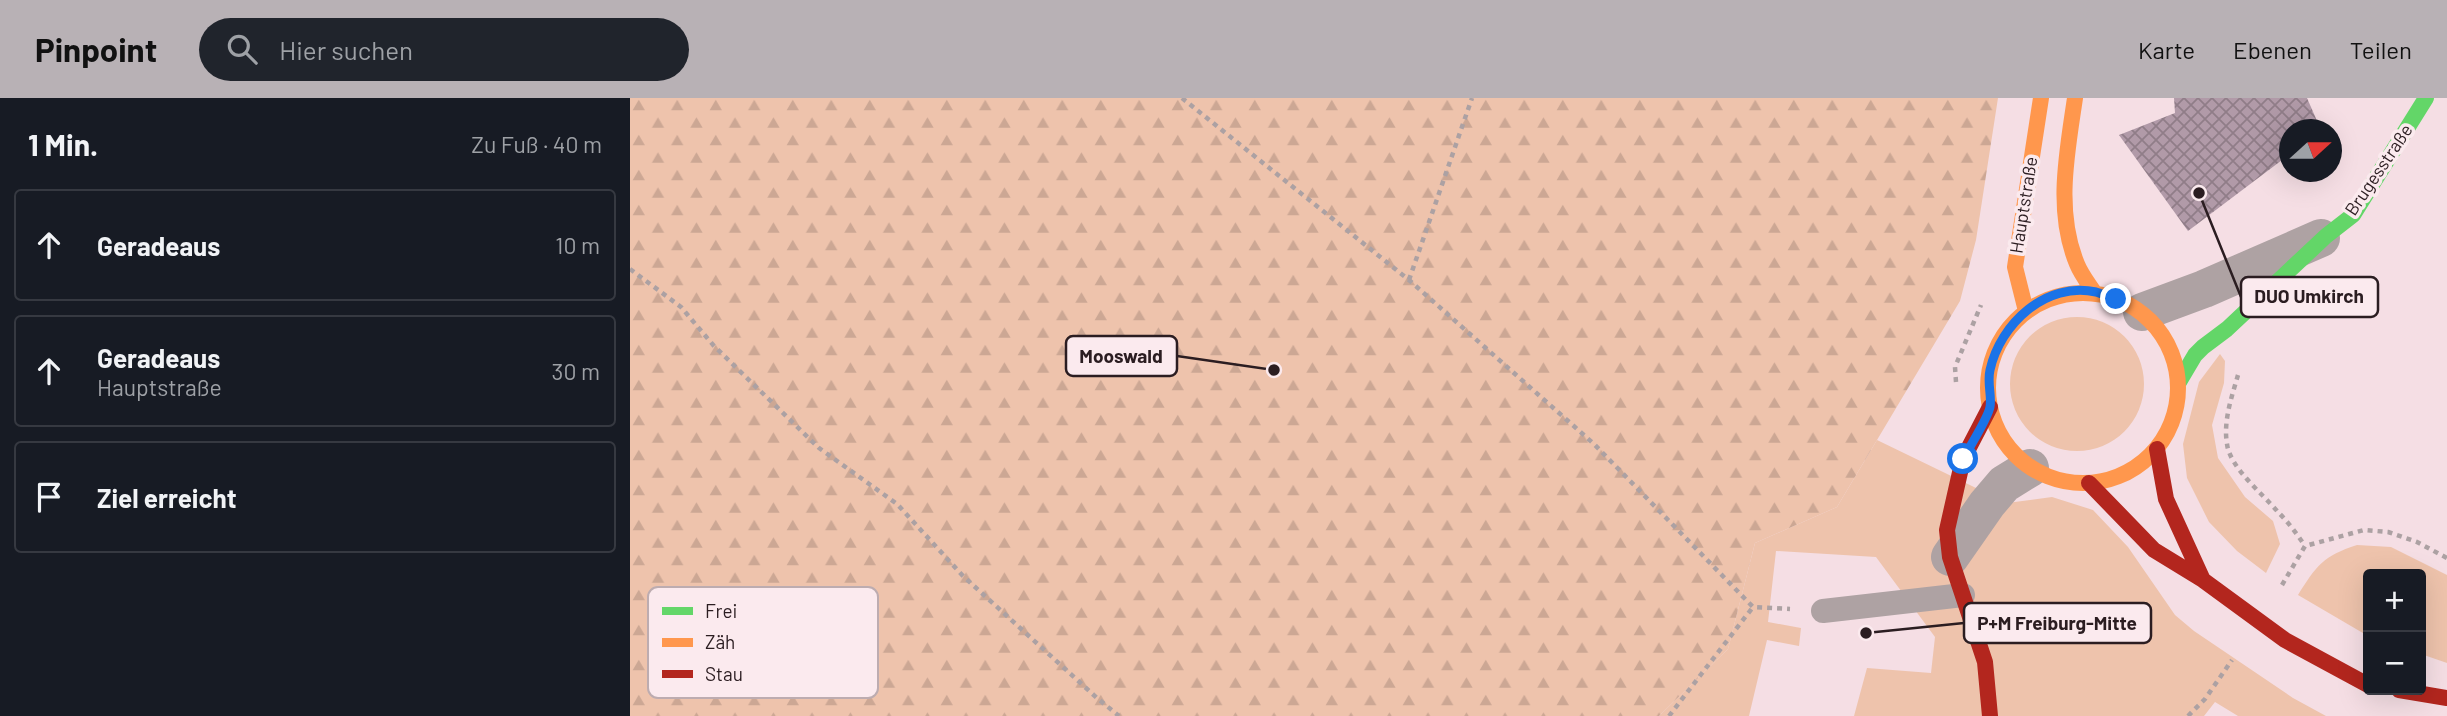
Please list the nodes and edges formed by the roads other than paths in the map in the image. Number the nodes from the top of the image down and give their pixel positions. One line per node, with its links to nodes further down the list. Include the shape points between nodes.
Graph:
1 (2041, 98): 6 (main road, Hauptstraße, via 2015,267)
2 (2075, 98): 5 (main road, Hauptstraße, via 2063,189 2067,235 2078,267)
3 (2426, 98): 4 (main road, Brugesstraße, via 2353,215)
4 (2326, 236): 7 (street, Brugesstraße); 8 (main road, Brugesstraße, via 2195,355)
5 (2095, 292): 6 (main road, via 2049,298); 7 (main road)
6 (2026, 311): 9 (main road, via 2011,324 1995,352 1988,382)
7 (2142, 312): 8 (main road, via 2170,348)
8 (2179, 382): 10 (main road, via 2178,405)
9 (1990, 407): 11 (main road, via 2004,440); 13 (main road, via 1963,459 1954,491 1947,530)
10 (2157, 450): 12 (main road, via 2126,473); 14 (main road, via 2166,499)
11 (2030, 468): 12 (main road, via 2057,480); 13 (street, via 2004,484)
12 (2089, 483): 14 (main road, via 2154,550)
13 (1950, 557): 15 (main road)
14 (2203, 580): 17 (main road, via 2285,640)
15 (1963, 595): 16 (lane); 20 (main road, via 1985,662)
16 (1823, 611)
17 (2363, 682)
18 (2426, 694): 19 (main road)
19 (2447, 698)
20 (1990, 716)

